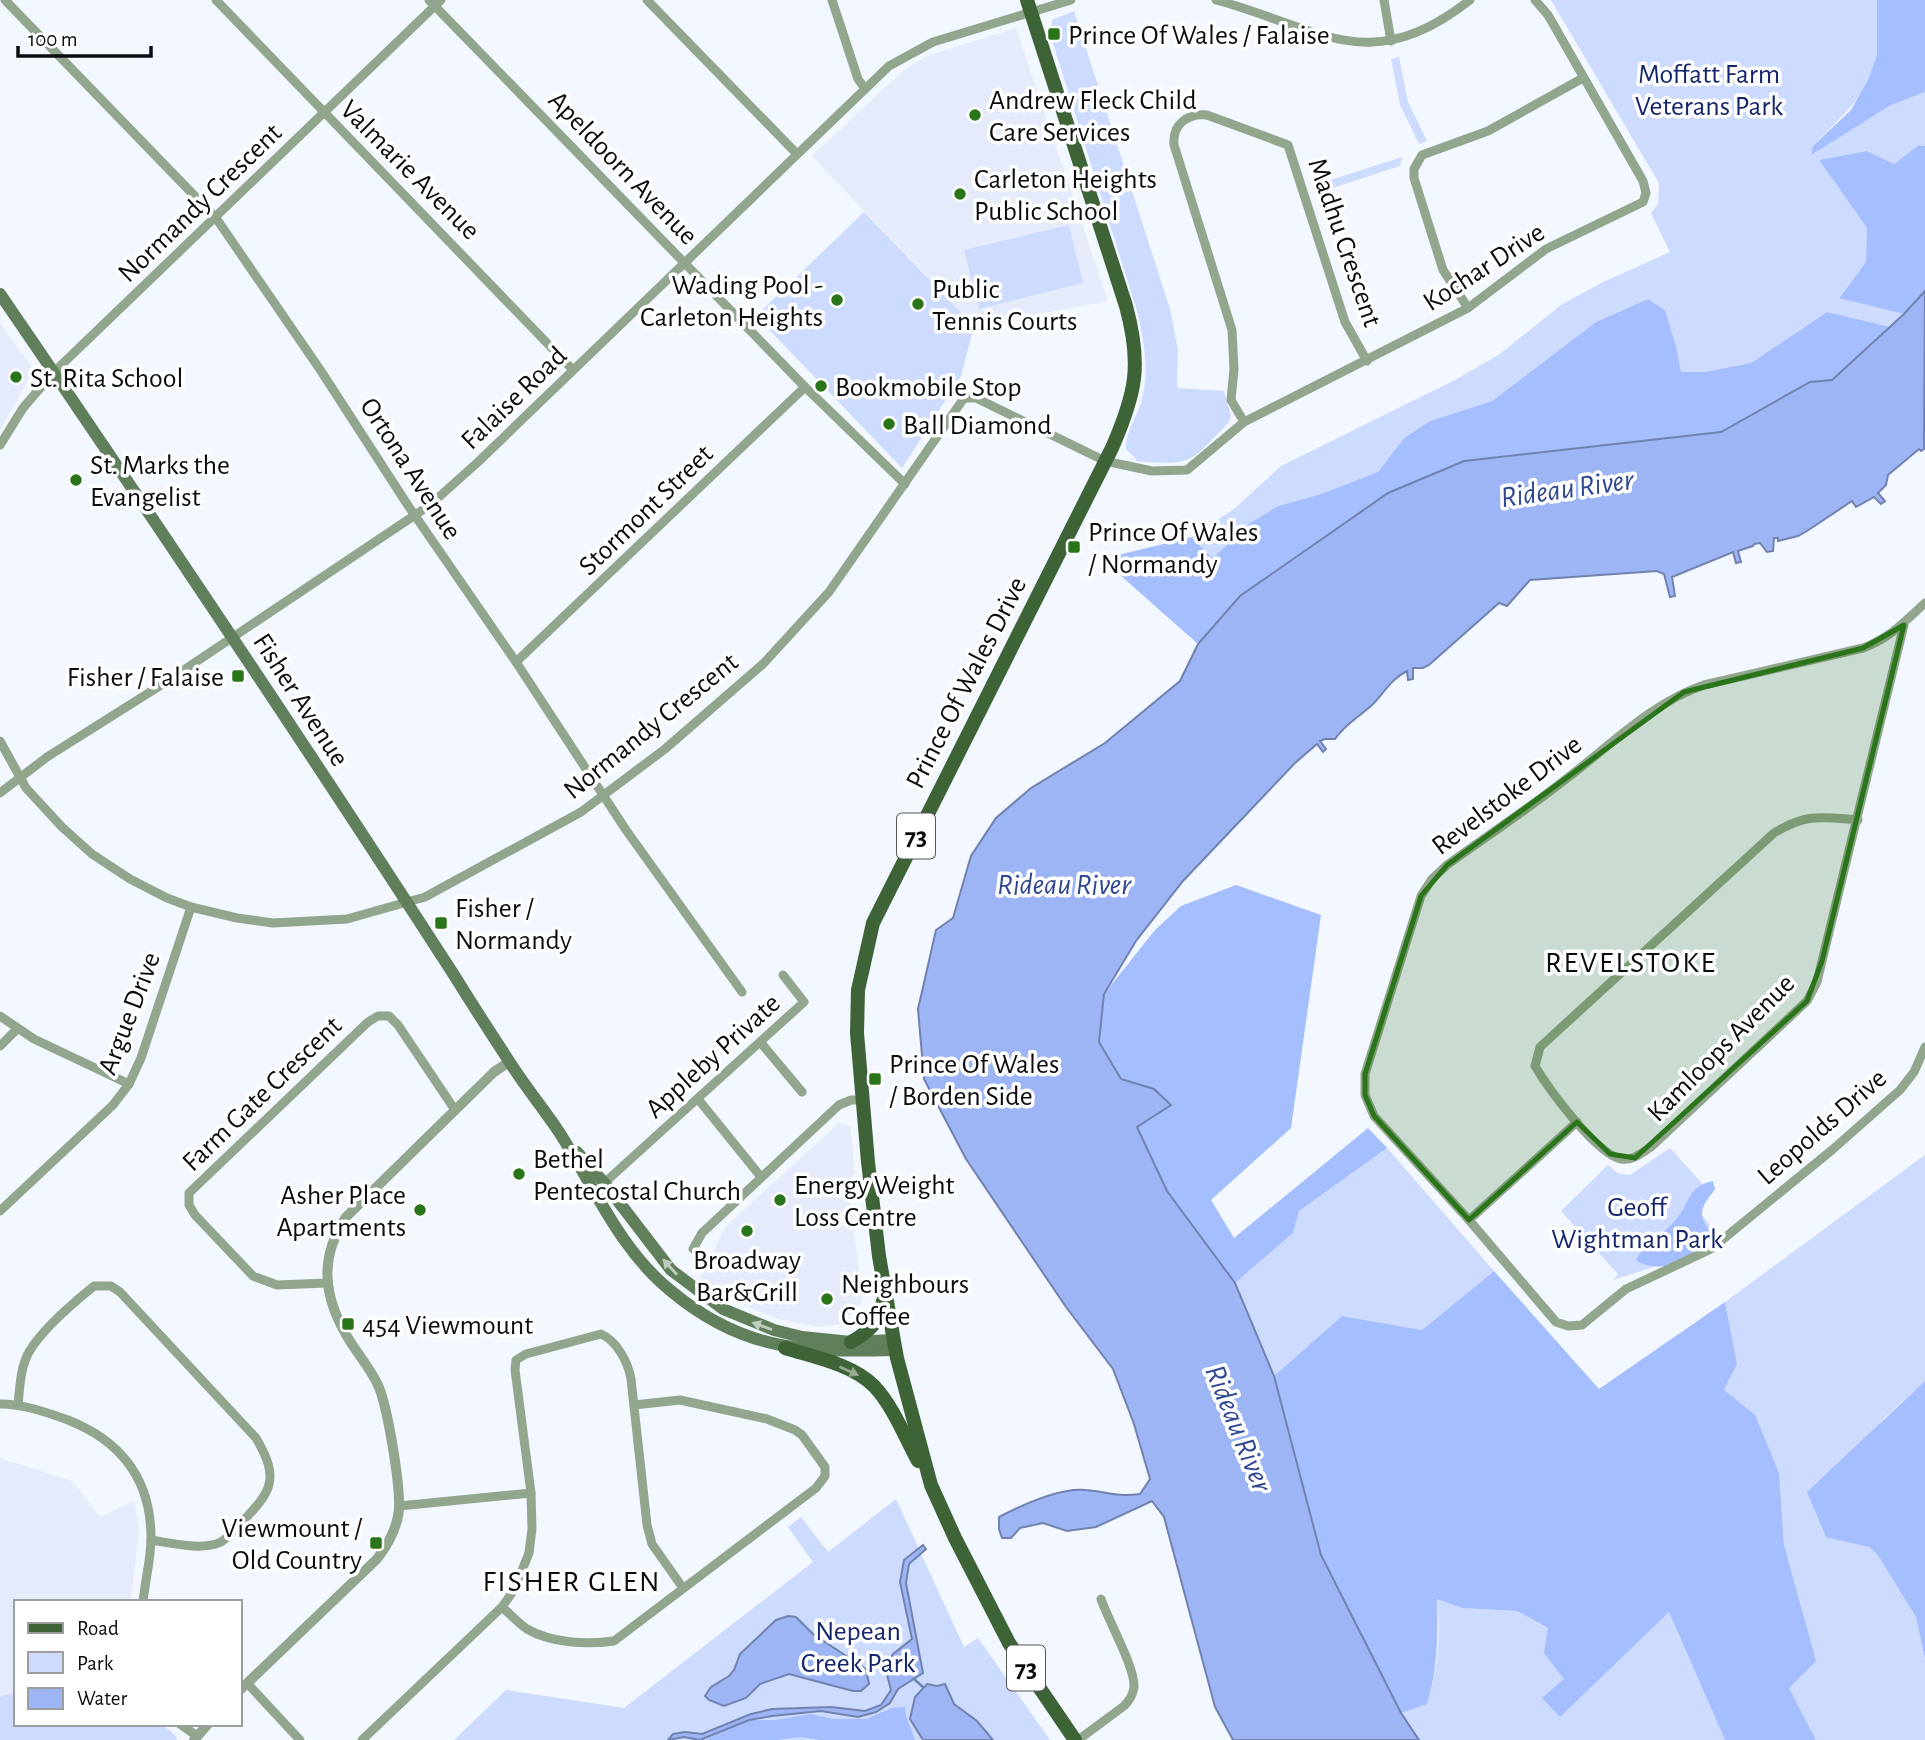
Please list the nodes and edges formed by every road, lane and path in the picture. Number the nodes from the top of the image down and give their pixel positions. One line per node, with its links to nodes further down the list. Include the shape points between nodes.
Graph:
1 (5, 0): 17 (street, Ortona Avenue)
2 (216, 0): 15 (street, Valmarie Avenue)
3 (647, 0): 16 (street)
4 (832, 0): 14 (street)
5 (1071, 0): 11 (street)
6 (1216, 0): 12 (street, via 1345,42)
7 (1384, 0): 12 (street)
8 (1470, 0): 12 (street, via 1426,30)
9 (1535, 0): 13 (street, Kochar Drive)
10 (435, 2): 15 (street, Normandy Crescent); 18 (street, Apeldoorn Avenue)
11 (1029, 6): 14 (street, Falaise Road, via 933,42 889,66); 27 (main road, Prince Of Wales Drive / 73, via 1132,328 1136,373 1132,395)
12 (1391, 41)
13 (1583, 78): 20 (street, via 1488,131 1422,155 1416,163 1414,178 1443,270); 20 (street, Kochar Drive, via 1643,181 1643,202 1546,249)
14 (864, 89): 16 (street, Falaise Road)
15 (323, 112): 17 (street, Normandy Crescent); 22 (street, Valmarie Avenue)
16 (797, 154): 18 (street, Falaise Road)
17 (216, 218): 23 (street, Normandy Crescent); 29 (street, Ortona Avenue)
18 (686, 262): 22 (street, Falaise Road); 24 (street, Apeldoorn Avenue)
19 (0, 294): 23 (main road, Fisher Avenue)
20 (1468, 308): 21 (street, Kochar Drive)
21 (1367, 361): 25 (street, Kochar Drive); 25 (street, Madhu Crescent, via 1345,322 1287,145 1208,115 1183,120 1173,136 1174,145 1232,330 1231,400)
22 (573, 370): 29 (street, Falaise Road, via 478,462)
23 (54, 372): 26 (street, Normandy Crescent, via 23,408); 32 (main road, Fisher Avenue)
24 (805, 387): 28 (street, Apeldoorn Avenue); 33 (street, Stormont Street)
25 (1244, 422): 27 (street, Kochar Drive, via 1187,470 1152,471)
26 (0, 445)
27 (1105, 461): 28 (street, Normandy Crescent, via 969,397 960,403); 52 (main road, Prince Of Wales Drive / 73, via 873,923 858,990)
28 (905, 484): 37 (street, Normandy Crescent, via 829,592 763,664)
29 (414, 515): 32 (street, Falaise Road); 33 (street, Ortona Avenue)
30 (1925, 603): 31 (street, Revelstoke Drive)
31 (1904, 625): 38 (street, Kamloops Avenue); 60 (street, Revelstoke Drive, via 1863,648 1684,692 1648,713 1432,879 1421,896 1365,1074 1365,1095 1374,1116)
32 (232, 637): 35 (street, Falaise Road); 39 (main road, Fisher Avenue)
33 (516, 662): 37 (street, Ortona Avenue)
34 (0, 741): 35 (street, Normandy Crescent)
35 (19, 777): 36 (street, Falaise Road); 40 (street, Normandy Crescent, via 39,804 92,854 130,879)
36 (0, 793)
37 (604, 795): 39 (street, Normandy Crescent, via 582,812); 42 (street, Ortona Avenue)
38 (1858, 820): 54 (street, Kamloops Avenue, via 1817,982 1807,1001 1635,1158 1610,1154); 54 (street, via 1814,817 1793,821 1774,833 1540,1047 1535,1066)
39 (407, 903): 40 (street, Normandy Crescent, via 347,919 273,923); 48 (main road, Fisher Avenue)
40 (191, 907): 49 (street, Argue Drive)
41 (783, 975): 45 (street, Appleby Private, via 804,1002)
42 (742, 992)
43 (0, 1016): 44 (street)
44 (18, 1029): 46 (street); 49 (street)
45 (761, 1043): 50 (street); 51 (street, Appleby Private)
46 (0, 1046)
47 (1925, 1047): 65 (street, Leopolds Drive, via 1900,1090 1711,1249 1626,1289 1579,1326)
48 (509, 1062): 53 (street); 55 (main road, Fisher Avenue)
49 (129, 1084): 59 (street, Argue Drive, via 113,1105)
50 (802, 1092)
51 (698, 1099): 56 (street); 57 (street, Appleby Private)
52 (863, 1100): 56 (street, via 839,1105); 63 (main road, Prince Of Wales Drive / 73)
53 (455, 1110): 62 (street, via 346,1217 330,1248); 62 (street, Farm Gate Crescent, via 398,1026 388,1016 378,1016 189,1193 195,1215 253,1276 277,1285)
54 (1577, 1122): 60 (street)
55 (560, 1134): 57 (main road, Fisher Avenue); 58 (main road, Fisher Avenue)
56 (761, 1177): 61 (street, via 702,1233)
57 (604, 1184): 58 (street, Appleby Private); 64 (main road, Fisher Avenue, one-way to 57, via 671,1270)
58 (593, 1192): 66 (main road, Fisher Avenue, via 644,1264 670,1291)
59 (0, 1211)
60 (1469, 1220): 65 (street, Revelstoke Drive)
61 (693, 1249)
62 (328, 1283): 75 (street, via 338,1320 384,1400)
63 (884, 1293): 67 (main road, via 874,1327); 68 (main road, Prince Of Wales Drive / 73)
64 (723, 1309): 66 (main road); 67 (main road, Fisher Avenue, one-way to 64, via 774,1330)
65 (1555, 1321)
66 (715, 1322): 69 (main road, Fisher Avenue)
67 (851, 1342): 68 (main road, Fisher Avenue)
68 (894, 1345): 69 (main road, Fisher Avenue, via 840,1351); 73 (main road, Prince Of Wales Drive / 73)
69 (785, 1348): 73 (main road, one-way to 73, via 845,1368 874,1387)
70 (0, 1404): 71 (street)
71 (18, 1405): 76 (street, via 87,1428 119,1451 143,1490); 76 (street, via 22,1372 40,1337 94,1286 111,1286 120,1292 256,1438 267,1457 271,1483 262,1501 222,1542 201,1546)
72 (634, 1405): 74 (street, via 629,1369 609,1338 601,1334 516,1360); 77 (street, via 652,1544); 77 (street, via 680,1400 767,1419 802,1435 825,1466 825,1476 816,1488)
73 (931, 1485): 86 (main road, Prince Of Wales Drive / 73, via 1009,1643)
74 (531, 1493): 75 (street); 80 (street, via 529,1553)
75 (399, 1506): 81 (street, via 392,1534 377,1559)
76 (151, 1540): 79 (street)
77 (683, 1588): 80 (street, via 614,1641 594,1644 543,1637)
78 (1101, 1599): 86 (street, via 1134,1688 1124,1706)
79 (143, 1600)
80 (502, 1607): 85 (street)
81 (244, 1687): 84 (street)
82 (182, 1726): 83 (street)
83 (196, 1738)
84 (300, 1740)
85 (362, 1740)
86 (1076, 1740)

